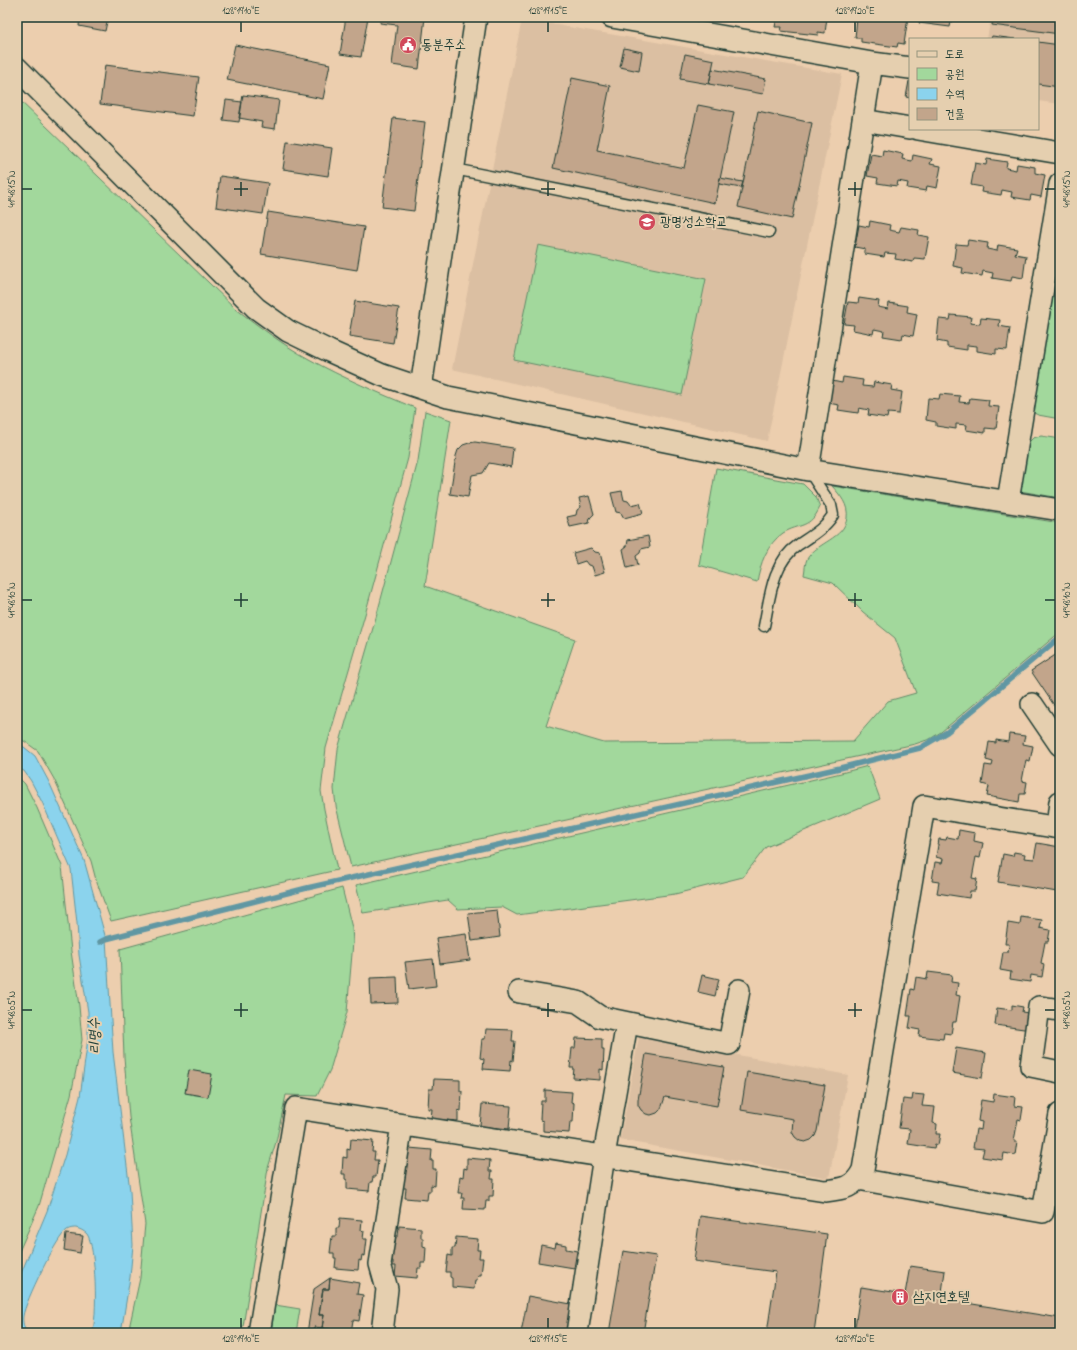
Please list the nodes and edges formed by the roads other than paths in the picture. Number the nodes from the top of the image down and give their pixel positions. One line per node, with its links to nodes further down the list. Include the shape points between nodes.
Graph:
1 (476, 17): 10 (street)
2 (612, 17): 3 (street)
3 (872, 63): 5 (street); 6 (street)
4 (17, 68): 13 (street, via 256,308 288,331 382,375)
5 (909, 68)
6 (864, 120): 7 (street); 14 (street)
7 (909, 128)
8 (924, 130): 9 (street)
9 (1060, 153)
10 (454, 169): 12 (lane); 13 (street)
11 (1060, 184): 15 (street)
12 (769, 232)
13 (422, 388): 14 (street, via 448,397)
14 (808, 470): 15 (street); 17 (lane, via 831,505 833,515 814,536 784,558 774,579)
15 (1008, 501): 16 (street)
16 (1060, 510)
17 (764, 626)
18 (1032, 704): 19 (street)
19 (1060, 745)
20 (1060, 802): 21 (street)
21 (1058, 828): 30 (street, via 924,806 863,1170)
22 (740, 990): 25 (street, via 729,1044)
23 (518, 992): 25 (street, via 578,1002 600,1017)
24 (1060, 1010): 26 (street, via 1039,1006 1030,1066)
25 (627, 1023): 29 (street)
26 (1060, 1072)
27 (1060, 1114): 30 (street, via 1043,1212)
28 (402, 1125): 29 (street); 31 (street, via 296,1108); 32 (street, via 380,1264 388,1289)
29 (604, 1156): 30 (street, via 825,1191 850,1186); 33 (street)
30 (858, 1179)
31 (259, 1333)
32 (382, 1333)
33 (577, 1333)

